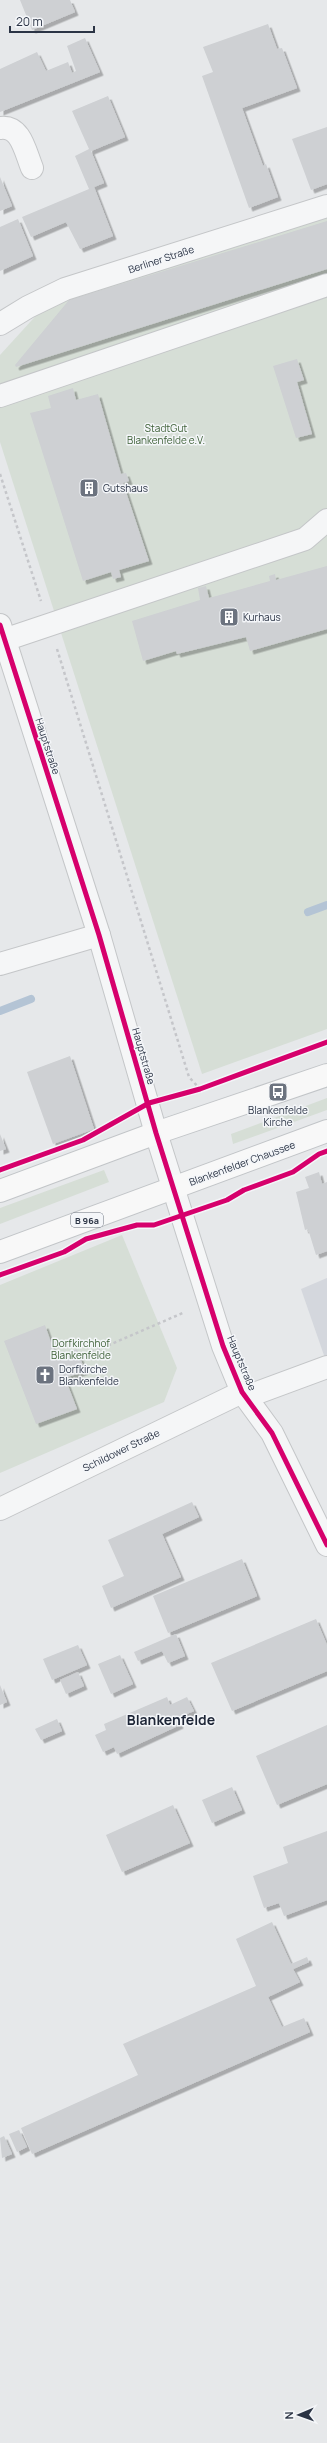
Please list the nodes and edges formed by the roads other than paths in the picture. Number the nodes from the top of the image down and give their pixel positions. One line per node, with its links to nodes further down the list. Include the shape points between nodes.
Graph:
1 (0, 128): 2 (street, via 11,128 17,132)
2 (32, 168)
3 (327, 206): 5 (street, Berliner Straße, via 65,290 28,307)
4 (327, 285): 6 (street)
5 (0, 324)
6 (0, 396)
7 (327, 520): 8 (street, via 305,539 49,625)
8 (3, 645): 9 (street, Hauptstraße)
9 (99, 935): 10 (street); 13 (street, Hauptstraße)
10 (0, 964)
11 (327, 1075): 13 (main road)
12 (327, 1131): 14 (main road, Blankenfelder Chaussee / B 96a)
13 (156, 1133): 14 (street, Hauptstraße); 15 (main road)
14 (174, 1188): 16 (main road, Blankenfelder Chaussee / B 96a); 18 (street, Hauptstraße, via 223,1346)
15 (0, 1191)
16 (0, 1252)
17 (327, 1366): 18 (street, Schildower Straße)
18 (244, 1394): 19 (street, Schildower Straße); 20 (street, Hauptstraße, via 272,1433)
19 (0, 1509)
20 (327, 1545)

